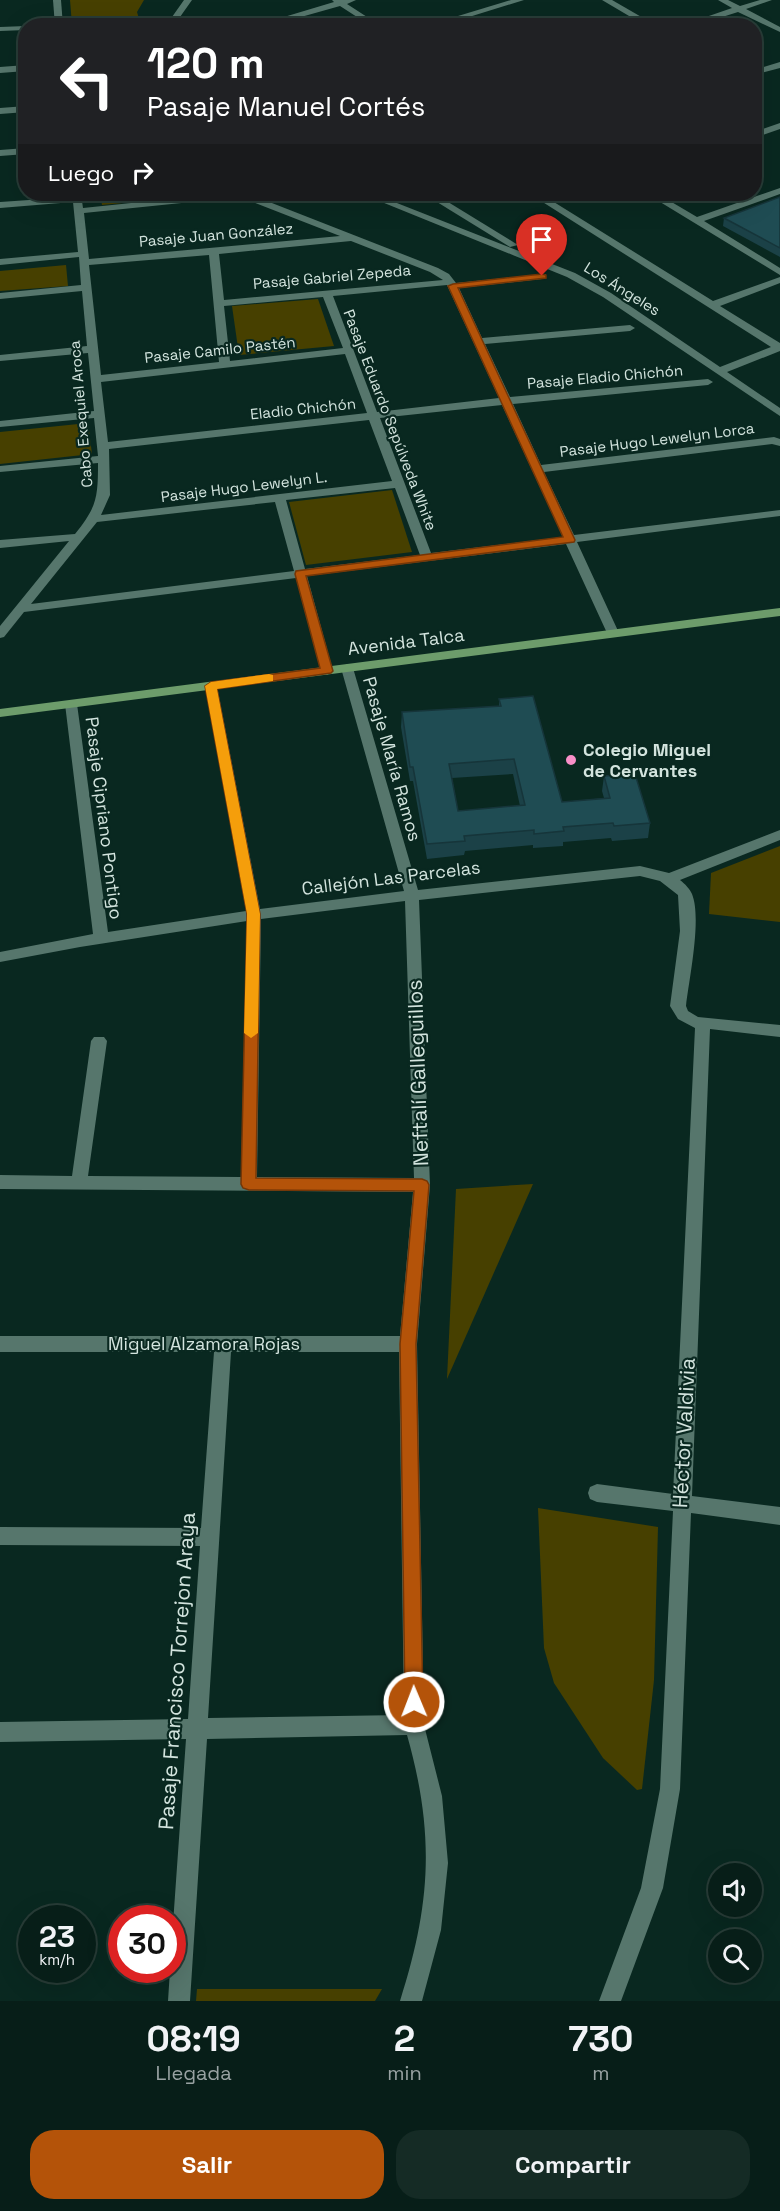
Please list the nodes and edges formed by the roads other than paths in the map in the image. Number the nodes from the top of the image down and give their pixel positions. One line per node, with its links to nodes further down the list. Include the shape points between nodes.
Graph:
1 (57, 0): 10 (street)
2 (188, 0): 11 (street)
3 (352, 0): 8 (street)
4 (520, 0): 14 (street)
5 (606, 0): 15 (street)
6 (722, 0): 9 (street)
7 (768, 0): 9 (street)
8 (338, 2): 12 (street); 13 (street)
9 (739, 9): 16 (street); 17 (street)
10 (58, 18)
11 (176, 18)
12 (287, 18)
13 (364, 18)
14 (457, 18)
15 (639, 18)
16 (710, 18)
17 (757, 18)
18 (762, 21): 21 (street)
19 (18, 28): 20 (street)
20 (0, 29)
21 (780, 30)
22 (780, 65): 25 (street)
23 (18, 69): 24 (street)
24 (0, 70)
25 (762, 71)
26 (18, 110): 27 (street)
27 (0, 111)
28 (780, 126): 29 (street)
29 (762, 132)
30 (18, 152): 31 (street)
31 (0, 153)
32 (779, 192): 33 (street)
33 (762, 198)
34 (34, 201): 43 (street)
35 (77, 201): 44 (street, Cabo Exequiel Aroca)
36 (174, 201): 44 (street)
37 (259, 201): 46 (street)
38 (385, 201): 50 (street, Los Ángeles)
39 (441, 201): 50 (street)
40 (546, 201): 59 (street)
41 (663, 201): 45 (street)
42 (753, 201): 45 (street)
43 (0, 205)
44 (78, 211): 48 (street, Cabo Exequiel Aroca)
45 (696, 221): 51 (street)
46 (352, 238): 47 (street, Pasaje Juan González); 54 (street, via 434,270)
47 (214, 252): 48 (street, Pasaje Juan González); 58 (street)
48 (83, 258): 49 (street, Pasaje Juan González); 55 (street, Cabo Exequiel Aroca)
49 (0, 262)
50 (549, 266): 67 (street, Los Ángeles, via 607,295)
51 (780, 272)
52 (542, 276): 54 (street, Pasaje Gabriel Zepeda)
53 (780, 280): 59 (street)
54 (451, 284): 56 (street, Pasaje Gabriel Zepeda); 61 (street)
55 (86, 288): 57 (street); 63 (street, Cabo Exequiel Aroca)
56 (327, 293): 58 (street, Pasaje Gabriel Zepeda); 64 (street, Pasaje Eduardo Sepúlveda White)
57 (0, 296)
58 (219, 303): 66 (street)
59 (712, 304): 62 (street)
60 (630, 328): 61 (street)
61 (478, 342): 70 (street)
62 (779, 347): 67 (street)
63 (93, 349): 65 (street); 68 (street, Cabo Exequiel Aroca)
64 (347, 351): 66 (street, Pasaje Camilo Pastén); 73 (street, Pasaje Eduardo Sepúlveda White)
65 (0, 358)
66 (225, 364): 68 (street, Pasaje Camilo Pastén)
67 (720, 371): 71 (street, Los Ángeles)
68 (96, 379): 72 (street, Cabo Exequiel Aroca)
69 (708, 382): 70 (street, Pasaje Eladio Chichón)
70 (506, 401): 73 (street, Eladio Chichón); 79 (street)
71 (780, 412)
72 (99, 414): 74 (street); 76 (street, Cabo Exequiel Aroca)
73 (374, 416): 76 (street, Eladio Chichón); 80 (street, Pasaje Eduardo Sepúlveda White)
74 (0, 424)
75 (780, 443): 79 (street, Pasaje Hugo Lewelyn Lorca, via 774,440)
76 (103, 446): 77 (street, Cabo Exequiel Aroca)
77 (104, 459): 78 (street); 83 (street, Cabo Exequiel Aroca, via 104,495)
78 (0, 469)
79 (537, 470): 85 (street)
80 (398, 484): 81 (street, Pasaje Hugo Lewelyn L.); 87 (street, Pasaje Eduardo Sepúlveda White)
81 (280, 499): 83 (street, Pasaje Hugo Lewelyn L.); 88 (street)
82 (780, 513): 85 (street)
83 (93, 519): 84 (street, Cabo Exequiel Aroca)
84 (78, 537): 86 (street); 89 (street, Cabo Exequiel Aroca)
85 (570, 540): 87 (street); 92 (street)
86 (0, 544)
87 (427, 558): 88 (street)
88 (300, 574): 89 (street); 94 (street)
89 (21, 609): 91 (street, Cabo Exequiel Aroca)
90 (780, 612): 92 (main road, Avenida Talca)
91 (1, 632)
92 (613, 633): 93 (main road, Avenida Talca)
93 (347, 668): 94 (main road, Avenida Talca); 100 (street, Pasaje María Ramos)
94 (327, 671): 95 (main road, Avenida Talca)
95 (211, 686): 96 (main road, Avenida Talca); 101 (street)
96 (71, 704): 97 (main road, Avenida Talca); 102 (street, Pasaje Cipriano Pontigo)
97 (0, 713)
98 (780, 835): 99 (street)
99 (669, 879): 100 (street, Callejón Las Parcelas, via 648,872 621,871); 104 (street, via 685,894 688,903 678,1006 687,1019)
100 (412, 895): 101 (street, Callejón Las Parcelas); 110 (street, Neftalí Galleguillos)
101 (254, 914): 102 (street, Callejón Las Parcelas); 109 (street)
102 (100, 937): 103 (street, Callejón Las Parcelas)
103 (0, 957)
104 (703, 1023): 105 (street); 115 (street, Héctor Valdivia)
105 (780, 1031)
106 (99, 1041): 108 (street)
107 (0, 1182): 108 (street)
108 (79, 1183): 109 (street)
109 (249, 1184): 110 (street)
110 (422, 1185): 113 (street, Neftalí Galleguillos)
111 (0, 1344): 112 (street, Miguel Alzamora Rojas)
112 (223, 1344): 113 (street, Miguel Alzamora Rojas); 118 (street, Pasaje Francisco Torrejon Araya)
113 (408, 1344): 119 (street, Neftalí Galleguillos)
114 (597, 1493): 115 (street)
115 (681, 1504): 116 (street); 124 (street, Héctor Valdivia, via 670,1789 663,1838 649,1898)
116 (780, 1516)
117 (0, 1536): 118 (street)
118 (210, 1537): 120 (street, Pasaje Francisco Torrejon Araya)
119 (414, 1725): 120 (street); 123 (street, Neftalí Galleguillos, via 436,1810 438,1857 426,1952)
120 (197, 1729): 121 (street); 122 (street, Pasaje Francisco Torrejon Araya)
121 (0, 1732)
122 (179, 2001)
123 (411, 2001)
124 (610, 2001)

